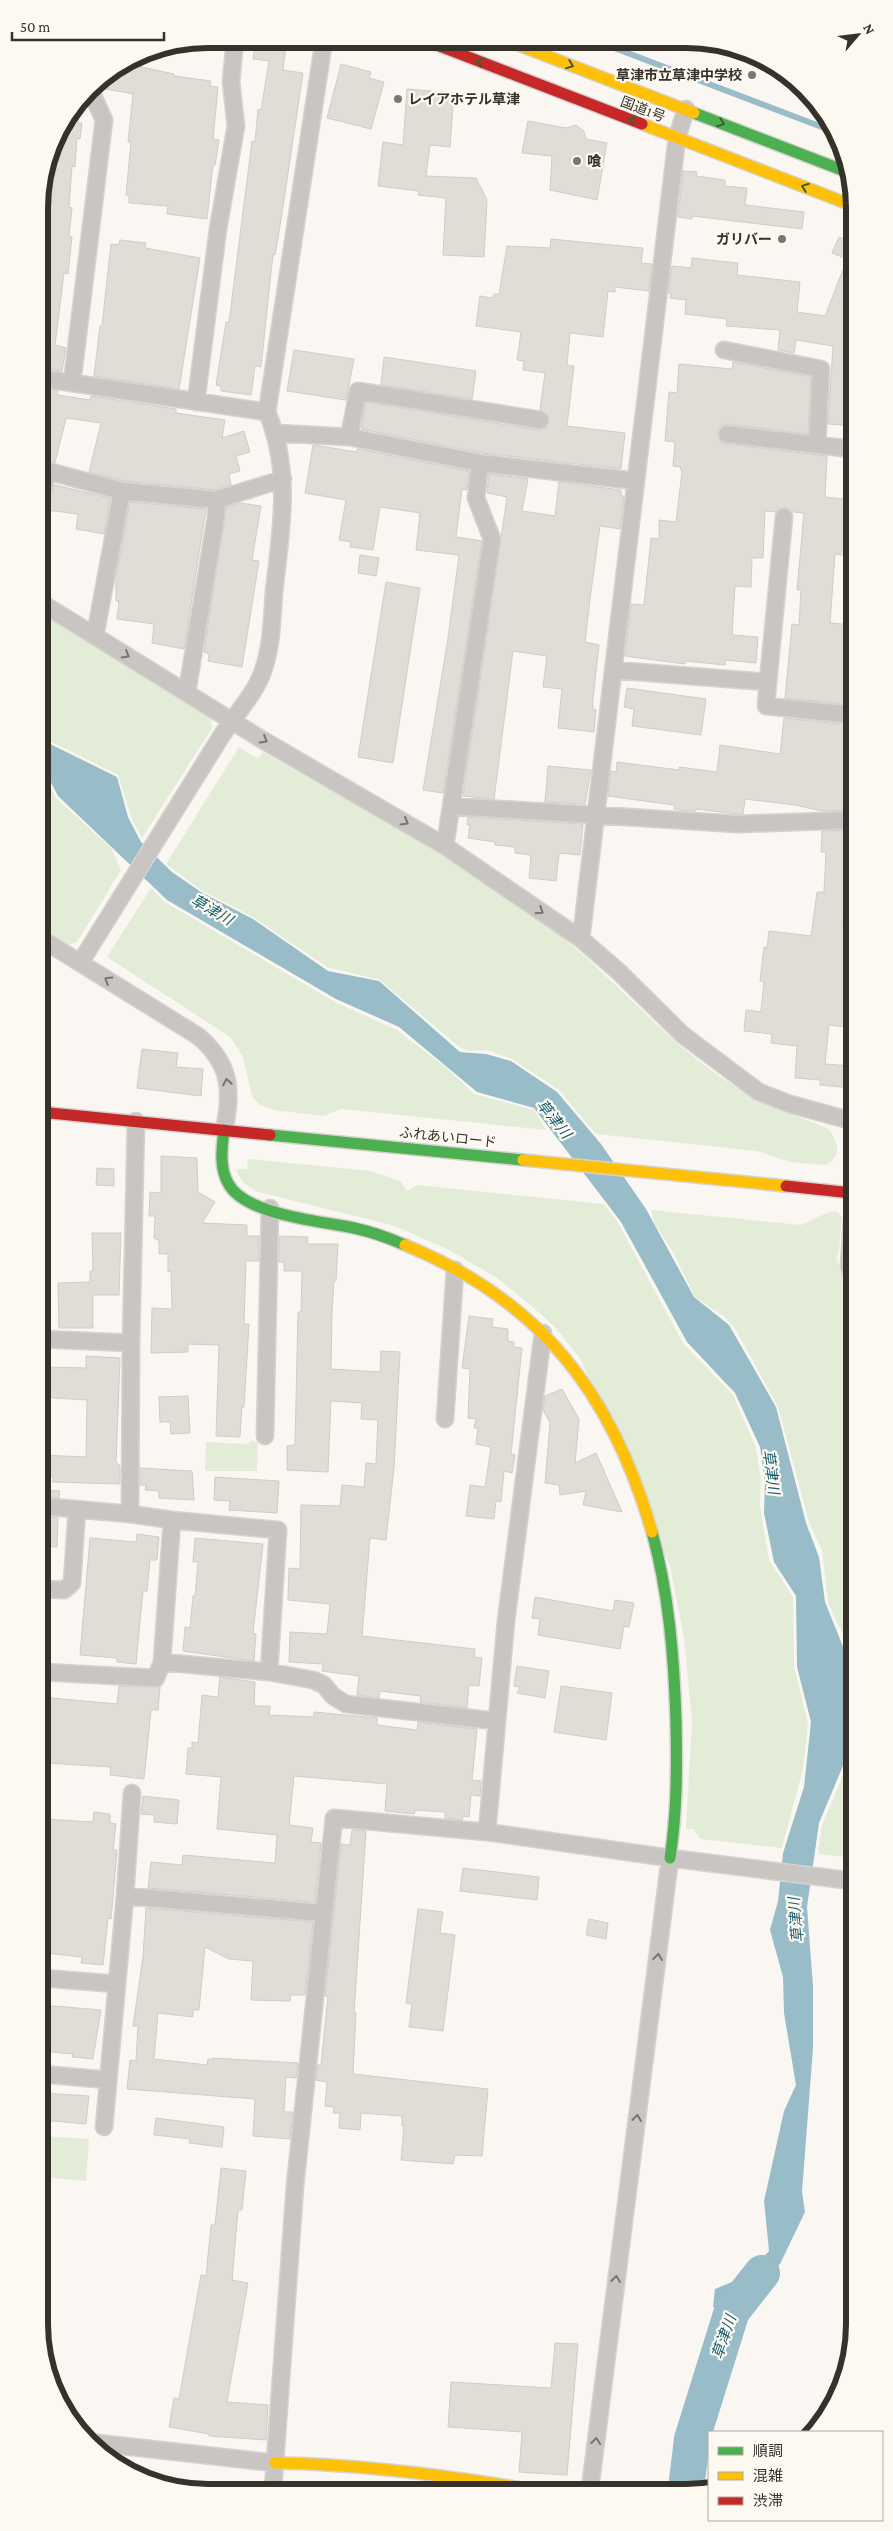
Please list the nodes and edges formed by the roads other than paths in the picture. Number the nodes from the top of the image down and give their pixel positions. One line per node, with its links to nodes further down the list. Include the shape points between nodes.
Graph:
1 (234, 47): 13 (street, via 231,82 236,126 218,229)
2 (323, 47): 14 (street)
3 (442, 47): 7 (main road, 国道1号, one-way to 3)
4 (524, 47): 6 (main road, 国道1号, one-way to 6)
5 (93, 95): 12 (street, via 104,120)
6 (686, 109): 7 (street); 8 (main road, 国道1号, one-way to 8)
7 (677, 138): 9 (main road, 国道1号, one-way to 7); 24 (street)
8 (840, 169)
9 (846, 203)
10 (724, 350): 19 (street, via 821,369)
11 (48, 379): 12 (street)
12 (72, 382): 13 (street)
13 (196, 402): 14 (street)
14 (267, 412): 16 (street)
15 (540, 420): 18 (street, via 358,390)
16 (276, 433): 18 (street); 23 (street)
17 (727, 434): 19 (street)
18 (349, 437): 21 (street)
19 (817, 444): 20 (street)
20 (846, 448)
21 (480, 463): 24 (street); 35 (street, via 476,498 492,539)
22 (48, 471): 25 (street)
23 (284, 479): 26 (street); 34 (street, via 284,514 269,648 262,673)
24 (636, 481): 30 (street)
25 (122, 491): 26 (street); 29 (street)
26 (216, 500): 32 (street, via 216,517)
27 (784, 517): 31 (street)
28 (48, 607): 29 (street)
29 (95, 636): 32 (street, one-way to 32)
30 (614, 670): 31 (street); 36 (street)
31 (768, 682): 33 (street, via 766,706)
32 (187, 692): 34 (street)
33 (846, 714)
34 (232, 720): 38 (street, one-way to 38); 41 (street)
35 (451, 806): 36 (street); 38 (street)
36 (596, 816): 37 (street, via 738,824); 39 (street)
37 (846, 820)
38 (445, 846): 39 (street, one-way to 39)
39 (581, 939): 43 (street, via 683,1035 759,1092)
40 (48, 943): 41 (street)
41 (80, 962): 45 (street, one-way to 41, via 229,1109 228,1088 215,1050)
42 (48, 1113): 44 (main road, ふれあいロード)
43 (846, 1119)
44 (136, 1121): 45 (main road, ふれあいロード); 51 (street)
45 (224, 1130): 46 (main road, ふれあいロード); 47 (main road, via 220,1154 227,1182 238,1196)
46 (846, 1192)
47 (270, 1208): 48 (main road, via 361,1230 416,1250); 53 (street)
48 (456, 1270): 49 (main road, via 494,1292); 52 (street)
49 (543, 1333): 62 (street); 65 (main road, via 579,1375 605,1418 643,1511 661,1572 676,1693 677,1794)
50 (47, 1339): 51 (street)
51 (131, 1343): 56 (street)
52 (445, 1419)
53 (265, 1436)
54 (47, 1507): 55 (street)
55 (77, 1509): 56 (street); 58 (street, via 72,1583 64,1590)
56 (130, 1514): 57 (street)
57 (172, 1520): 59 (street); 61 (street, via 278,1530)
58 (47, 1589)
59 (162, 1662): 60 (street, via 156,1678); 61 (street)
60 (47, 1672)
61 (269, 1672): 62 (street, via 314,1680 346,1704)
62 (496, 1721): 64 (street)
63 (132, 1793): 67 (street)
64 (487, 1832): 65 (street); 68 (street, via 334,1818)
65 (670, 1858): 66 (street); 80 (street, one-way to 65)
66 (845, 1880)
67 (125, 1896): 68 (street); 70 (street)
68 (323, 1913): 75 (street, via 295,2186)
69 (47, 1978): 70 (street)
70 (117, 1984): 72 (street)
71 (47, 2074): 72 (street)
72 (108, 2080): 73 (street)
73 (104, 2127)
74 (101, 2444): 75 (street)
75 (275, 2463): 76 (main road); 77 (street)
76 (445, 2476): 78 (main road); 79 (main road)
77 (273, 2484)
78 (444, 2484)
79 (496, 2484)
80 (591, 2484)

